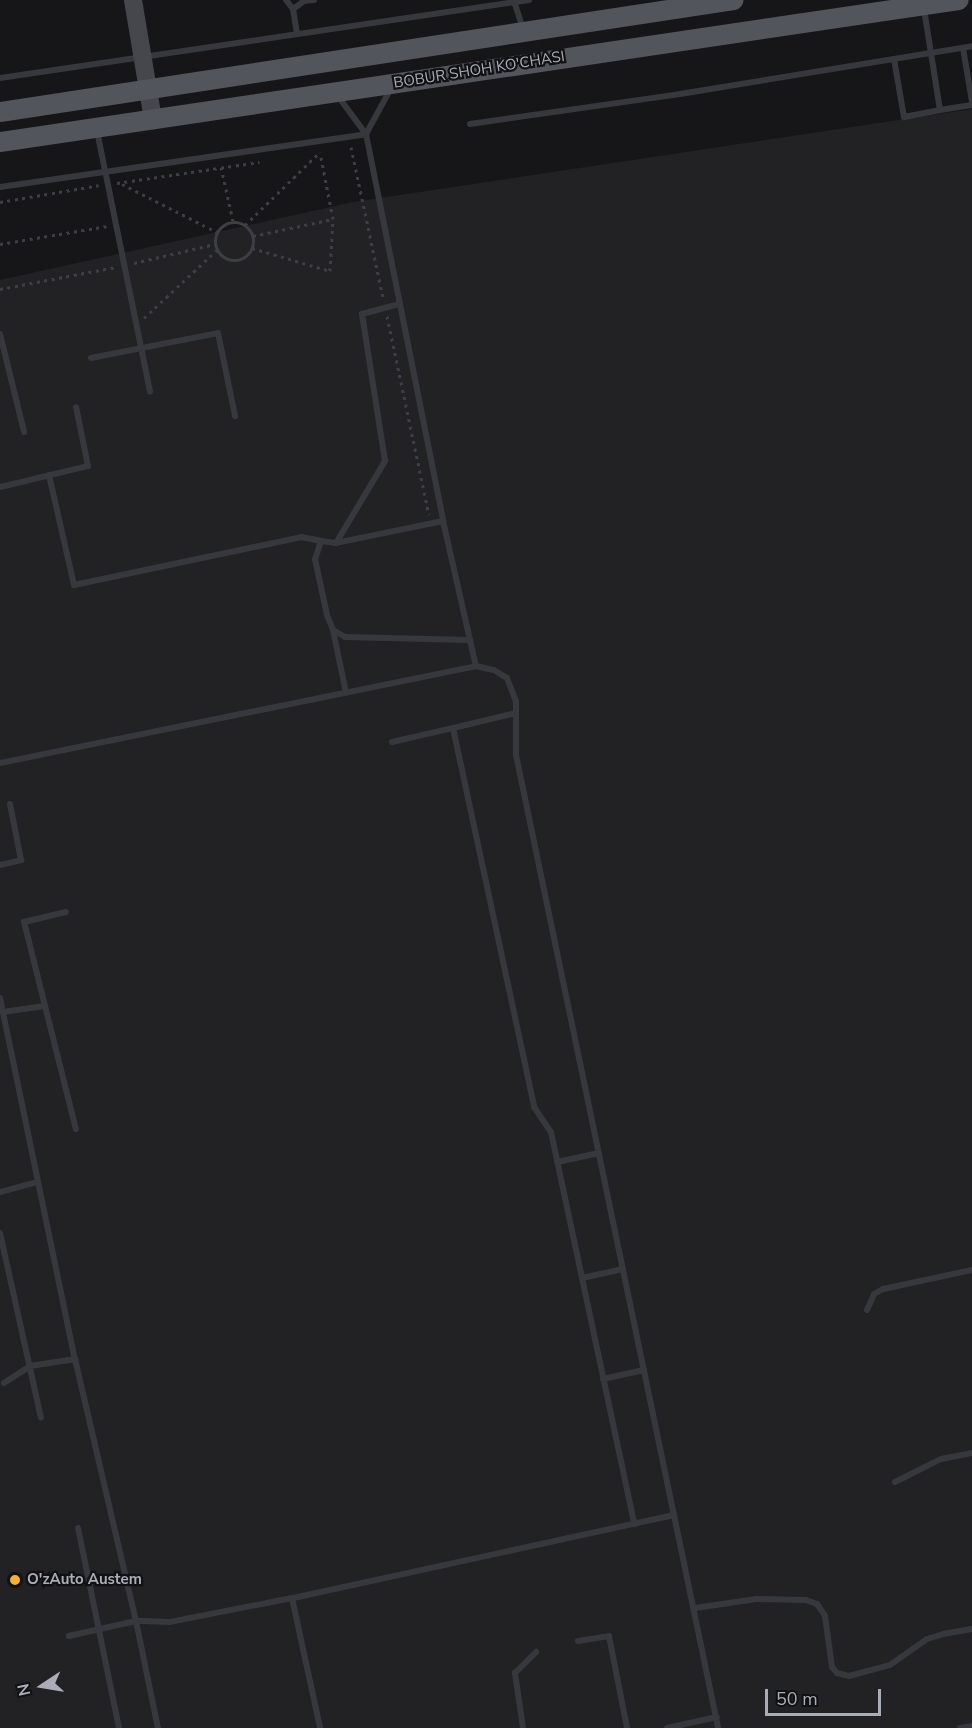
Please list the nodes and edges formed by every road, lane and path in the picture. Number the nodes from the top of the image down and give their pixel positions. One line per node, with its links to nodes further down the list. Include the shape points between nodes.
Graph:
1 (133, 0): 16 (street)
2 (286, 0): 10 (lane)
3 (314, 0): 10 (lane)
4 (529, 0): 7 (lane)
5 (734, 0): 11 (main road, BOBUR SHOH KO'CHASI)
6 (958, 0): 9 (main road, BOBUR SHOH KO'CHASI)
7 (514, 1): 8 (lane); 11 (lane)
8 (501, 2): 12 (lane)
9 (923, 4): 15 (lane); 19 (main road, BOBUR SHOH KO'CHASI)
10 (293, 9): 12 (lane)
11 (525, 32): 20 (main road, BOBUR SHOH KO'CHASI)
12 (297, 34): 16 (lane)
13 (972, 46): 14 (lane)
14 (963, 48): 15 (lane); 22 (lane)
15 (931, 53): 17 (lane); 23 (lane)
16 (143, 57): 18 (lane); 20 (street)
17 (894, 59): 23 (lane, via 904,117); 26 (lane)
18 (0, 78)
19 (394, 83): 21 (main road, BOBUR SHOH KO'CHASI); 28 (lane)
20 (149, 91): 24 (main road, BOBUR SHOH KO'CHASI); 25 (street)
21 (334, 92): 25 (main road, BOBUR SHOH KO'CHASI); 28 (lane)
22 (972, 104): 23 (lane)
23 (940, 110)
24 (0, 112)
25 (153, 120): 27 (main road, BOBUR SHOH KO'CHASI)
26 (470, 124)
27 (97, 128): 29 (main road, BOBUR SHOH KO'CHASI); 37 (lane)
28 (366, 134): 34 (lane); 54 (lane)
29 (0, 142)
30 (342, 148): 55 (path, via 352,147)
31 (331, 150): 32 (path)
32 (320, 152): 33 (path); 42 (path); 45 (path)
33 (309, 154)
34 (219, 155): 36 (path); 37 (lane)
35 (265, 161): 36 (path)
36 (221, 168): 38 (path); 43 (path)
37 (106, 174): 38 (path); 39 (lane); 40 (lane)
38 (120, 183): 39 (path); 46 (path)
39 (108, 184): 41 (path); 44 (lane)
40 (0, 186)
41 (0, 202)
42 (333, 219): 47 (path); 50 (path, via 330,271)
43 (233, 221): 45 (path); 46 (path)
44 (116, 224): 48 (path); 52 (lane)
45 (245, 225): 47 (path)
46 (217, 232): 49 (path)
47 (253, 236): 50 (path)
48 (0, 244)
49 (215, 244): 51 (path); 52 (path)
50 (252, 248): 51 (path, via 238,260 226,258)
51 (218, 250): 56 (path)
52 (124, 265): 53 (path); 56 (lane)
53 (0, 289)
54 (400, 304): 55 (lane); 66 (lane)
55 (385, 308): 67 (path); 69 (lane, via 362,314 385,461)
56 (136, 325): 58 (lane)
57 (0, 334): 63 (lane)
58 (141, 348): 59 (lane); 60 (lane); 62 (lane, via 218,333)
59 (92, 358)
60 (150, 392)
61 (76, 407): 64 (lane, via 88,466)
62 (235, 416)
63 (24, 432)
64 (50, 475): 65 (lane); 68 (lane, via 74,585 301,537)
65 (0, 487)
66 (443, 521): 67 (lane); 71 (lane)
67 (431, 524): 69 (lane)
68 (321, 541): 69 (lane); 70 (lane, via 315,559)
69 (336, 543)
70 (333, 630): 71 (lane, via 345,637); 73 (lane)
71 (470, 640): 72 (lane)
72 (476, 666): 73 (lane); 74 (lane, via 494,669 507,678)
73 (346, 693): 77 (lane)
74 (516, 713): 75 (lane); 85 (lane, via 516,755)
75 (453, 728): 76 (lane); 86 (lane, via 534,1107 550,1131)
76 (392, 742)
77 (0, 763)
78 (10, 804): 79 (lane, via 21,860)
79 (0, 865)
80 (66, 912): 82 (lane, via 24,922)
81 (0, 998): 83 (lane)
82 (45, 1006): 83 (lane); 84 (lane)
83 (3, 1012): 87 (lane)
84 (76, 1129)
85 (599, 1153): 86 (lane); 90 (lane)
86 (557, 1162): 92 (lane)
87 (38, 1182): 88 (lane); 94 (lane)
88 (0, 1192)
89 (0, 1233): 95 (lane)
90 (623, 1269): 92 (lane); 96 (lane)
91 (972, 1270): 93 (lane, via 883,1289 874,1294)
92 (582, 1278): 97 (lane)
93 (867, 1310)
94 (75, 1359): 95 (lane); 107 (lane)
95 (30, 1366): 98 (lane); 99 (lane)
96 (644, 1370): 97 (lane); 102 (lane)
97 (603, 1379): 103 (lane)
98 (4, 1383)
99 (41, 1418)
100 (972, 1453): 101 (lane, via 940,1459)
101 (895, 1482)
102 (674, 1515): 103 (lane); 106 (lane)
103 (634, 1524): 105 (lane)
104 (78, 1528): 108 (lane)
105 (292, 1598): 107 (lane, via 171,1622); 117 (lane)
106 (695, 1608): 109 (lane, via 756,1599 806,1600 818,1604 825,1616 832,1667 849,1676 890,1665 927,1639); 113 (lane)
107 (136, 1621): 108 (lane); 116 (lane)
108 (98, 1629): 110 (lane); 115 (lane)
109 (972, 1629)
110 (69, 1636)
111 (579, 1641): 119 (lane, via 609,1636)
112 (536, 1652): 118 (lane, via 515,1673)
113 (717, 1717): 120 (lane); 121 (lane)
114 (972, 1726): 122 (lane)
115 (119, 1728)
116 (158, 1728)
117 (320, 1728)
118 (523, 1728)
119 (627, 1728)
120 (666, 1728)
121 (718, 1728)
122 (960, 1728)

